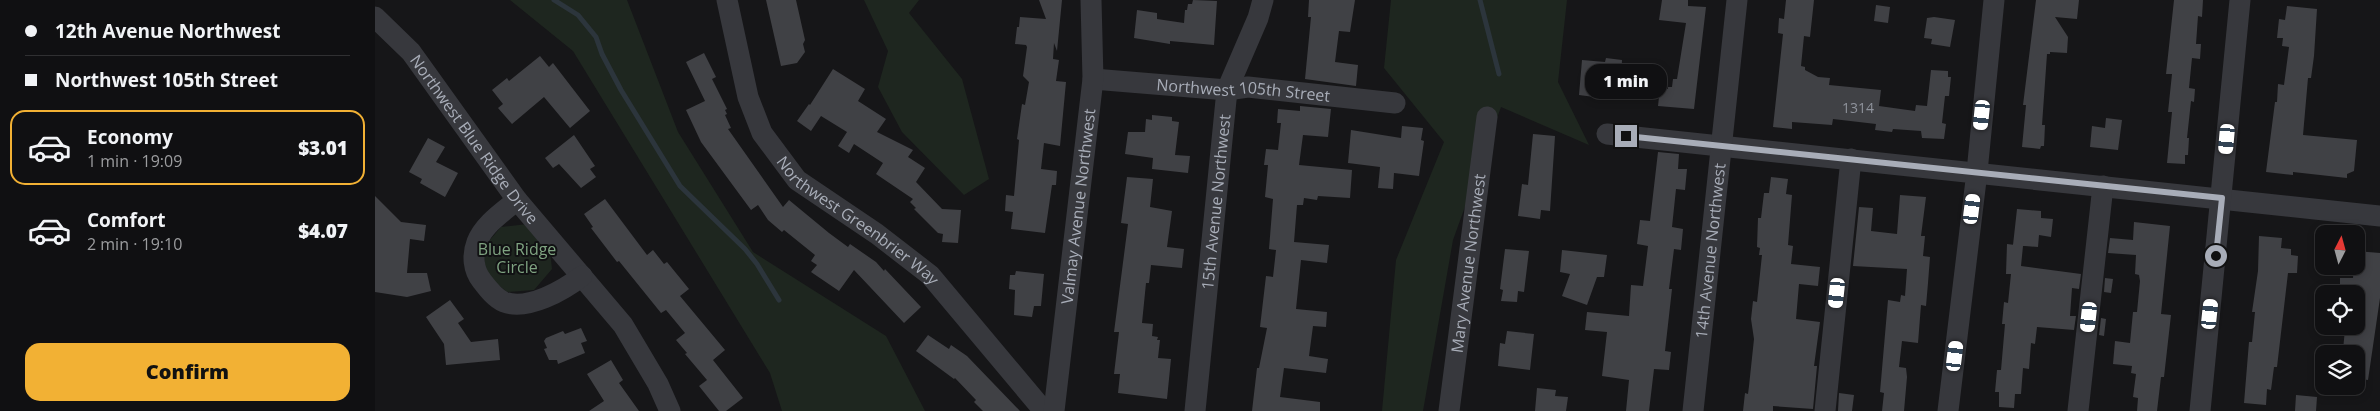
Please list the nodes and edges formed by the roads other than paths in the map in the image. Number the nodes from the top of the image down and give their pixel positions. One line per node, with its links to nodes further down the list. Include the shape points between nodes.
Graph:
1 (727, 0): 22 (street, Northwest Greenbrier Way, via 748,98 762,133 797,180 877,234 930,275)
2 (1091, 0): 8 (street, Valmay Avenue Northwest)
3 (1263, 0): 9 (street, 15th Avenue Northwest)
4 (1737, 0): 13 (street, 14th Avenue Northwest)
5 (1994, 0): 15 (street)
6 (2240, 0): 17 (street)
7 (375, 17): 18 (street, Northwest Blue Ridge Drive, via 411,52)
8 (1093, 79): 9 (street, Northwest 105th Street); 23 (street, Valmay Avenue Northwest)
9 (1227, 90): 10 (street, Northwest 105th Street, via 1248,87); 24 (street, 15th Avenue Northwest)
10 (1395, 103)
11 (1487, 117): 25 (street, Mary Avenue Northwest)
12 (1607, 134): 13 (street)
13 (1721, 145): 14 (street); 26 (street, 14th Avenue Northwest)
14 (1851, 159): 15 (street); 27 (street)
15 (1977, 172): 16 (street); 28 (street)
16 (2103, 186): 17 (street); 29 (street)
17 (2222, 198): 19 (street); 30 (street)
18 (517, 200): 20 (street, Northwest Blue Ridge Drive); 20 (street, via 490,223 478,240 473,260 479,278 491,293 505,302 525,303 564,290)
19 (2380, 216)
20 (582, 276): 21 (street, Northwest Blue Ridge Drive, via 623,325)
21 (670, 411)
22 (1044, 411)
23 (1054, 411)
24 (1195, 411)
25 (1449, 411)
26 (1693, 411)
27 (1825, 411)
28 (1948, 411)
29 (2078, 411)
30 (2200, 411)

